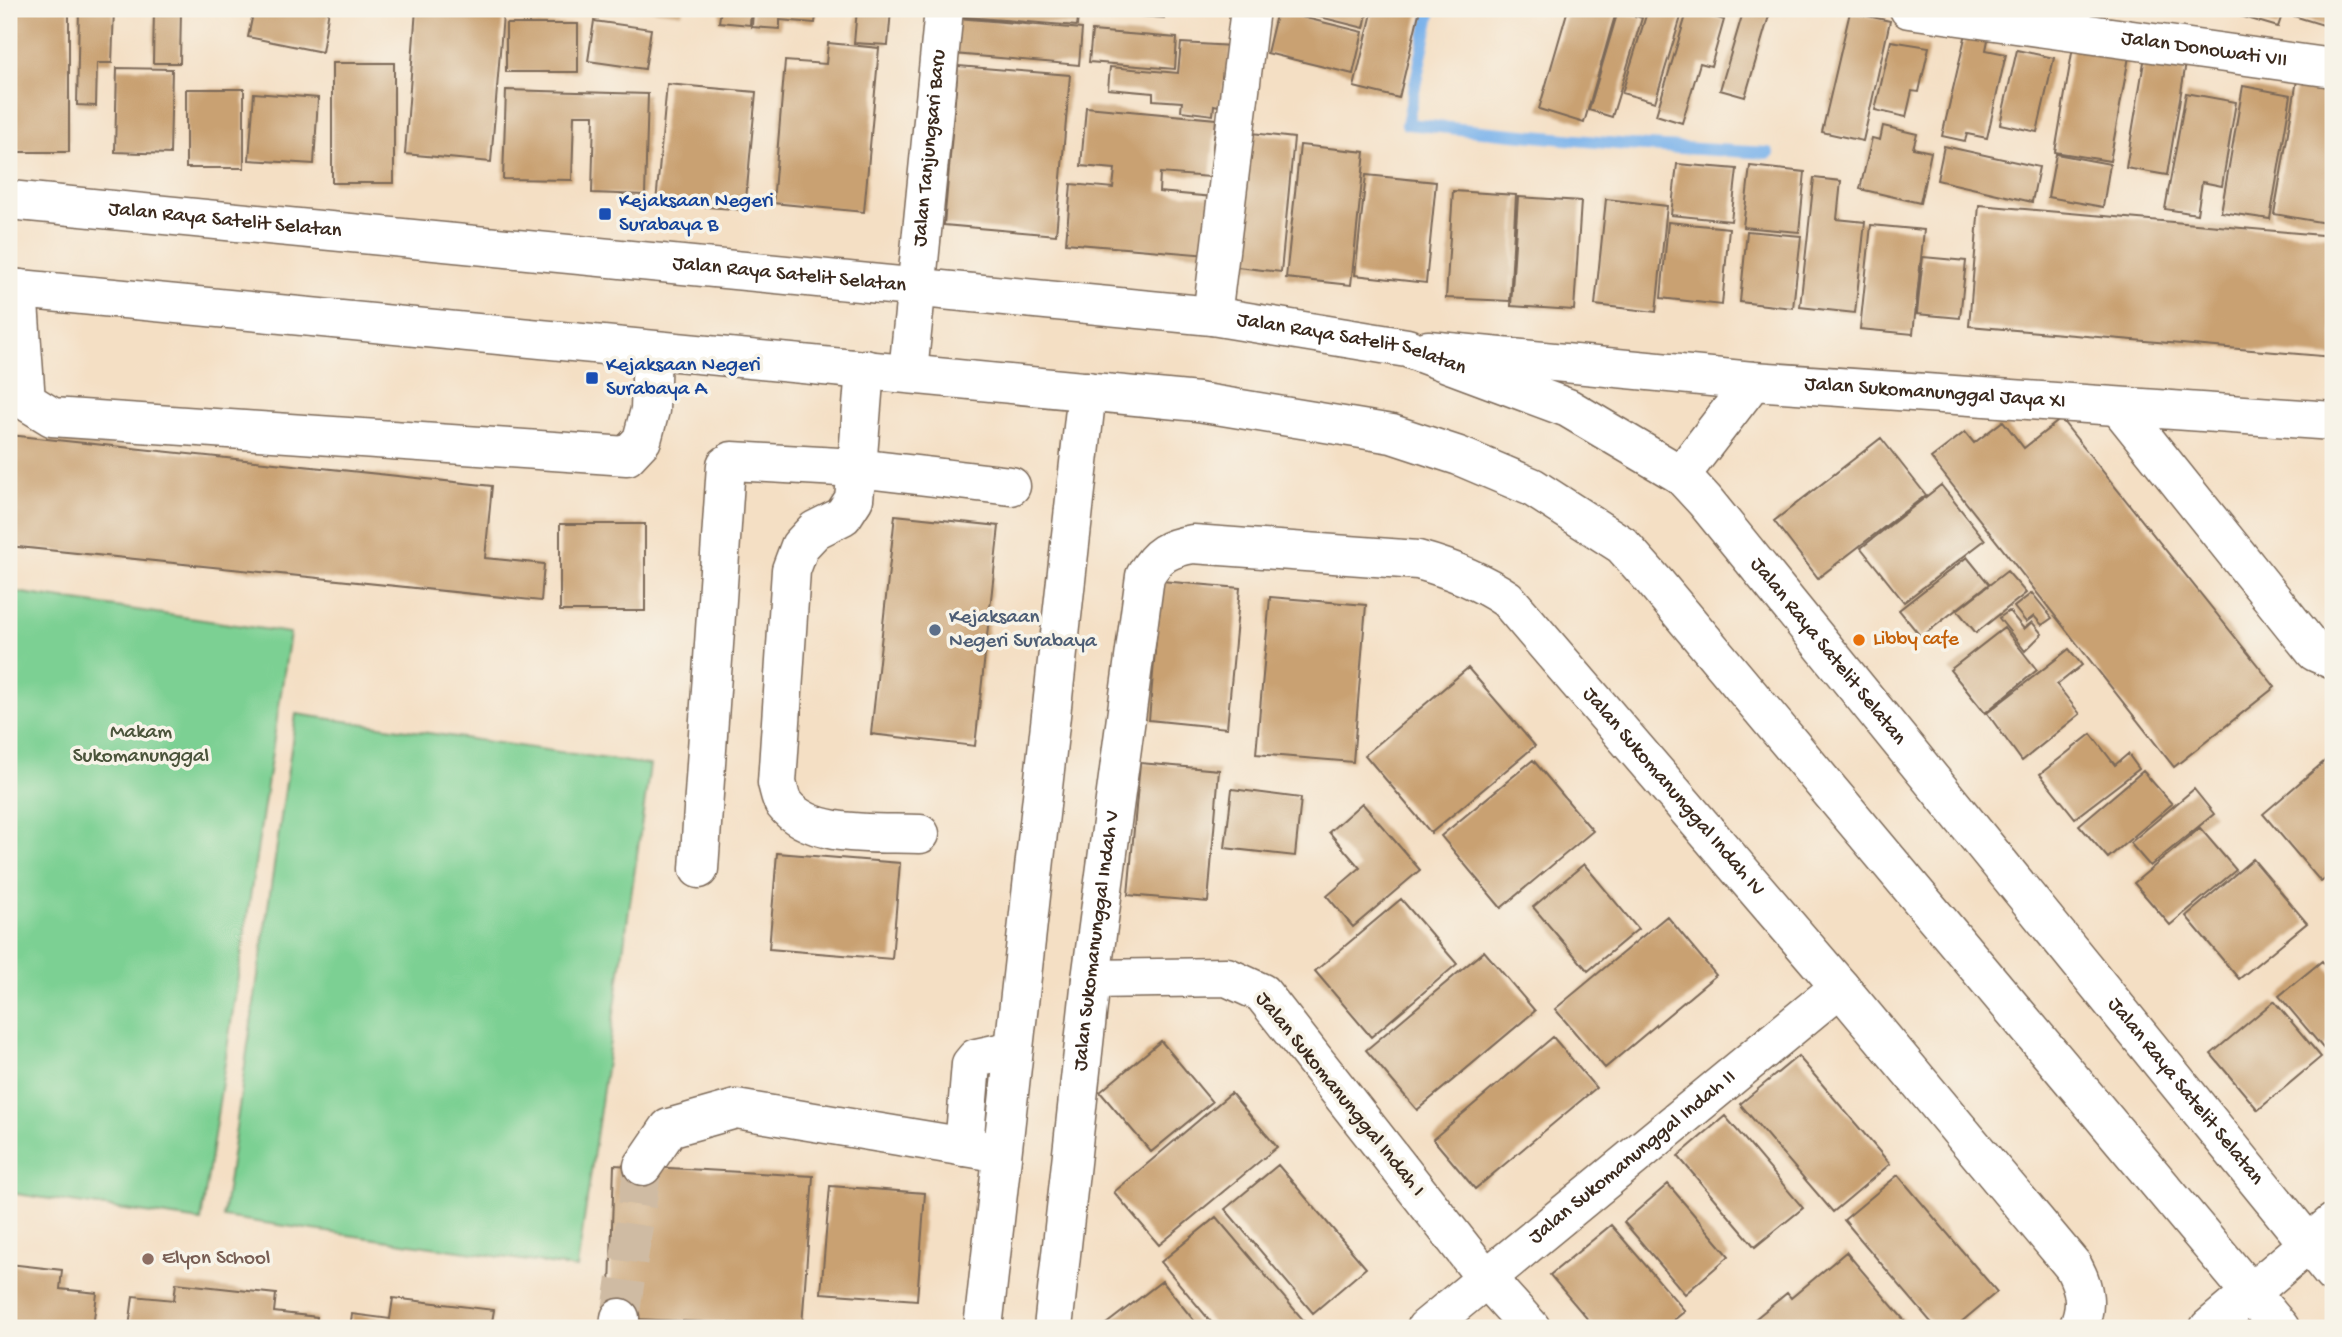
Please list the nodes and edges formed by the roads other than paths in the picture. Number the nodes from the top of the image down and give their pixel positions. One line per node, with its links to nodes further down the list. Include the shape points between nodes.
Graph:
1 (944, 9): 6 (street, Jalan Tanjungsari Baru)
2 (1250, 9): 8 (street)
3 (1909, 9): 4 (street, Jalan Donowati VII)
4 (2333, 68)
5 (9, 200): 6 (street, Jalan Raya Satelit Selatan)
6 (917, 285): 8 (street, Jalan Raya Satelit Selatan); 12 (street, Jalan Tanjungsari Baru)
7 (13, 289): 10 (street); 10 (street, via 26,401 52,417 627,456 642,440 650,410)
8 (1212, 316): 9 (street, Jalan Raya Satelit Selatan)
9 (1406, 348): 13 (street, Jalan Sukomanunggal Jaya XI); 18 (street, Jalan Raya Satelit Selatan, via 1568,408)
10 (652, 351): 11 (street)
11 (865, 369): 12 (street); 17 (street)
12 (908, 373): 14 (street)
13 (1753, 382): 15 (street, Jalan Sukomanunggal Jaya XI); 18 (street)
14 (1087, 391): 26 (street); 33 (street, via 1198,402 1392,434 1532,487 1622,545 1735,674)
15 (2119, 407): 16 (street, Jalan Sukomanunggal Jaya XI); 21 (street, via 2315,652)
16 (2333, 421)
17 (857, 468): 19 (street); 22 (street, via 854,499 843,516 815,530 800,546 791,570 777,783 783,802 800,818 834,830); 23 (street, via 732,461 726,465)
18 (1681, 475): 30 (street, Jalan Raya Satelit Selatan)
19 (1011, 486)
20 (1155, 557): 24 (street, Jalan Sukomanunggal Indah V, via 1145,576); 25 (street, Jalan Sukomanunggal Indah IV, via 1194,544 1418,560 1484,583 1507,599)
21 (2333, 660)
22 (920, 834)
23 (699, 869)
24 (1091, 979): 32 (street, Jalan Sukomanunggal Indah I, via 1227,978 1262,993); 35 (street, Jalan Sukomanunggal Indah V)
25 (1840, 987): 32 (street, Jalan Sukomanunggal Indah II); 38 (street, Jalan Sukomanunggal Indah IV, via 2073,1266 2082,1283 2085,1312)
26 (1013, 1050): 27 (street, via 976,1058 971,1064); 28 (street)
27 (964, 1147): 28 (street); 29 (street, via 736,1109 669,1128)
28 (1002, 1153): 34 (street)
29 (643, 1166)
30 (2320, 1233): 31 (street, Jalan Raya Satelit Selatan); 33 (street)
31 (2333, 1274)
32 (1485, 1277): 36 (street, Jalan Sukomanunggal Indah II); 37 (street, Jalan Sukomanunggal Indah I)
33 (2250, 1293): 39 (street); 40 (street)
34 (983, 1328)
35 (1053, 1328)
36 (1426, 1328)
37 (1531, 1328)
38 (2078, 1328)
39 (2209, 1328)
40 (2280, 1328)

